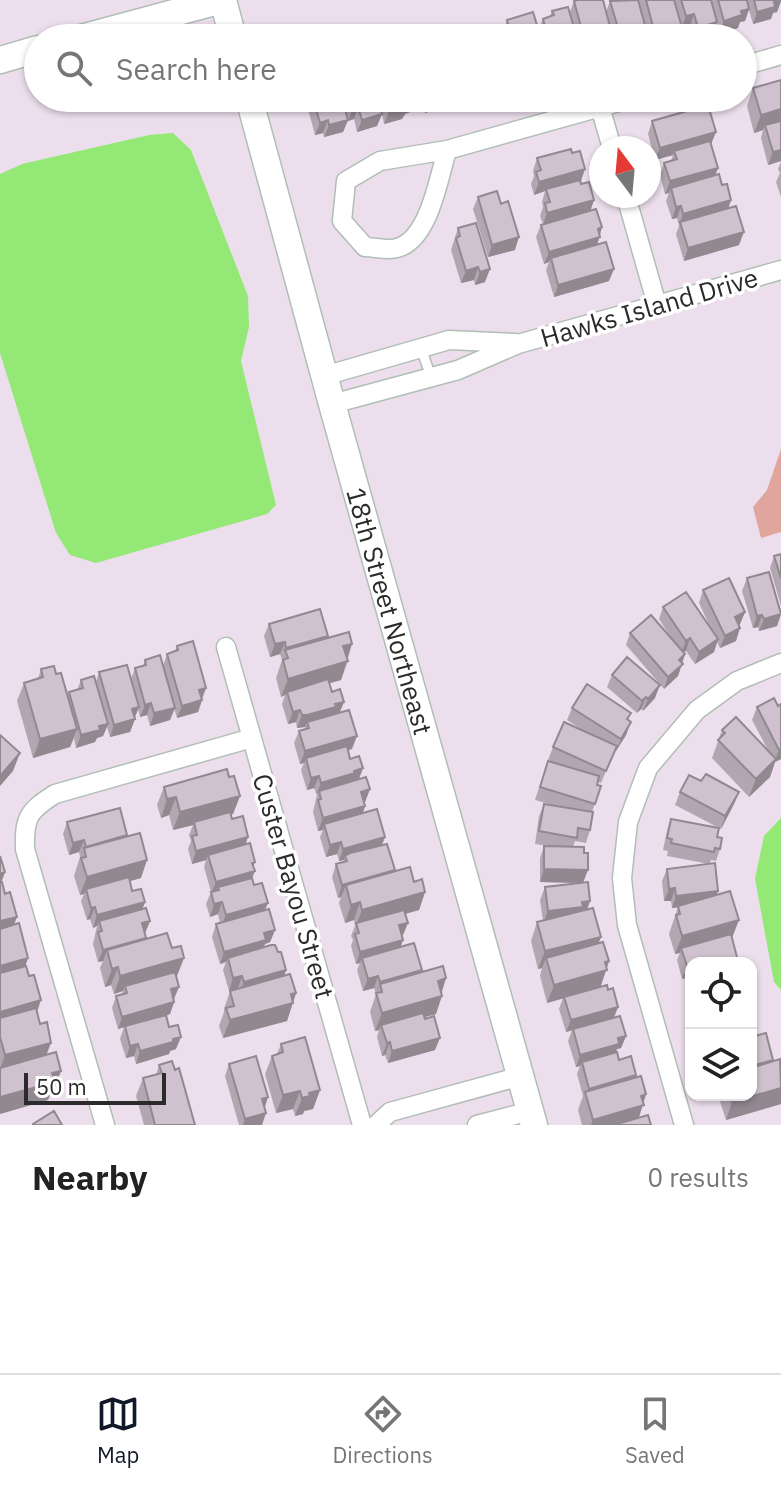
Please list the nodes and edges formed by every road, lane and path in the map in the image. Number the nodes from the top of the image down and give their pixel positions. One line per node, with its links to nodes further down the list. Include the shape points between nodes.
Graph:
1 (223, 0): 2 (street); 3 (street)
2 (133, 24)
3 (229, 24)
4 (24, 53): 6 (street)
5 (781, 55): 7 (street)
6 (0, 60)
7 (757, 62)
8 (253, 112): 18 (street, 18th Street Northeast)
9 (582, 112): 12 (street)
10 (601, 112): 11 (street)
11 (608, 136)
12 (447, 150): 12 (street, via 419,232 397,248 365,247 342,221 346,181 380,161)
13 (629, 208): 15 (street)
14 (781, 270): 15 (street, Hawks Island Drive)
15 (657, 305): 16 (street, Hawks Island Drive)
16 (518, 344): 17 (street, Hawks Island Drive, via 449,340); 19 (street, Hawks Island Drive)
17 (421, 348): 18 (street, Hawks Island Drive); 19 (lane)
18 (324, 376): 20 (street, 18th Street Northeast)
19 (431, 377): 20 (street, Hawks Island Drive)
20 (332, 404): 24 (street, 18th Street Northeast)
21 (226, 647): 23 (street, Custer Bayou Street)
22 (781, 663): 30 (street, via 737,681 697,710 648,768 628,822 622,878 627,925)
23 (252, 738): 26 (street, via 55,794 36,806 25,823 25,849); 27 (street, Custer Bayou Street)
24 (521, 1076): 25 (street, 18th Street Northeast); 28 (street, via 390,1112)
25 (532, 1118): 29 (street)
26 (105, 1125)
27 (362, 1125)
28 (376, 1125)
29 (477, 1125)
30 (684, 1125)

